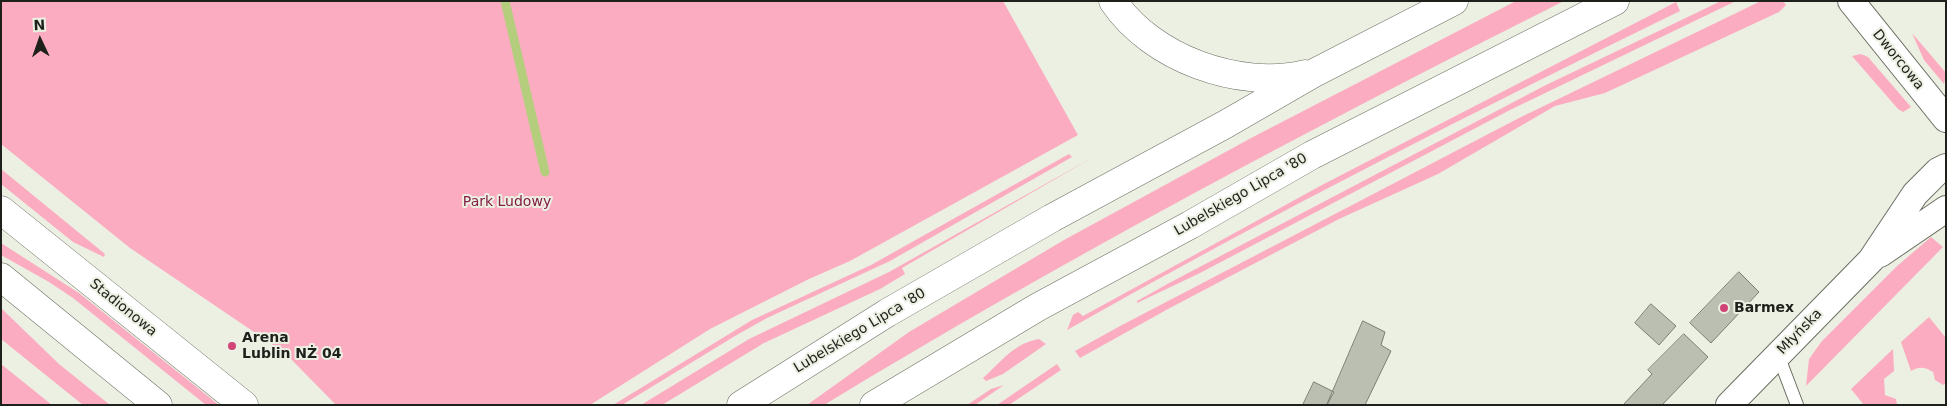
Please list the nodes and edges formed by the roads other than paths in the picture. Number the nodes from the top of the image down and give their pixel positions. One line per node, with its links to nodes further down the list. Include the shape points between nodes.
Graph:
1 (1113, 1): 5 (main road, via 1143,35 1173,54 1213,69 1242,76 1290,78)
2 (1454, 1): 5 (main road, Lubelskiego Lipca '80)
3 (1616, 1): 16 (main road, Lubelskiego Lipca '80, via 1312,155 1038,307)
4 (1851, 1): 6 (street, Dworcowa)
5 (1316, 72): 15 (main road, Lubelskiego Lipca '80, via 887,313)
6 (1946, 119)
7 (1946, 167): 10 (street, Młyńska, via 1914,194)
8 (1946, 209): 10 (street, Młyńska)
9 (1, 210): 14 (main road, Stadionowa)
10 (1871, 260): 12 (street, Młyńska)
11 (1, 277): 13 (main road)
12 (1778, 355): 17 (street, Młyńska); 18 (lane)
13 (155, 403)
14 (244, 405)
15 (741, 405)
16 (874, 405)
17 (1729, 405)
18 (1798, 405)

